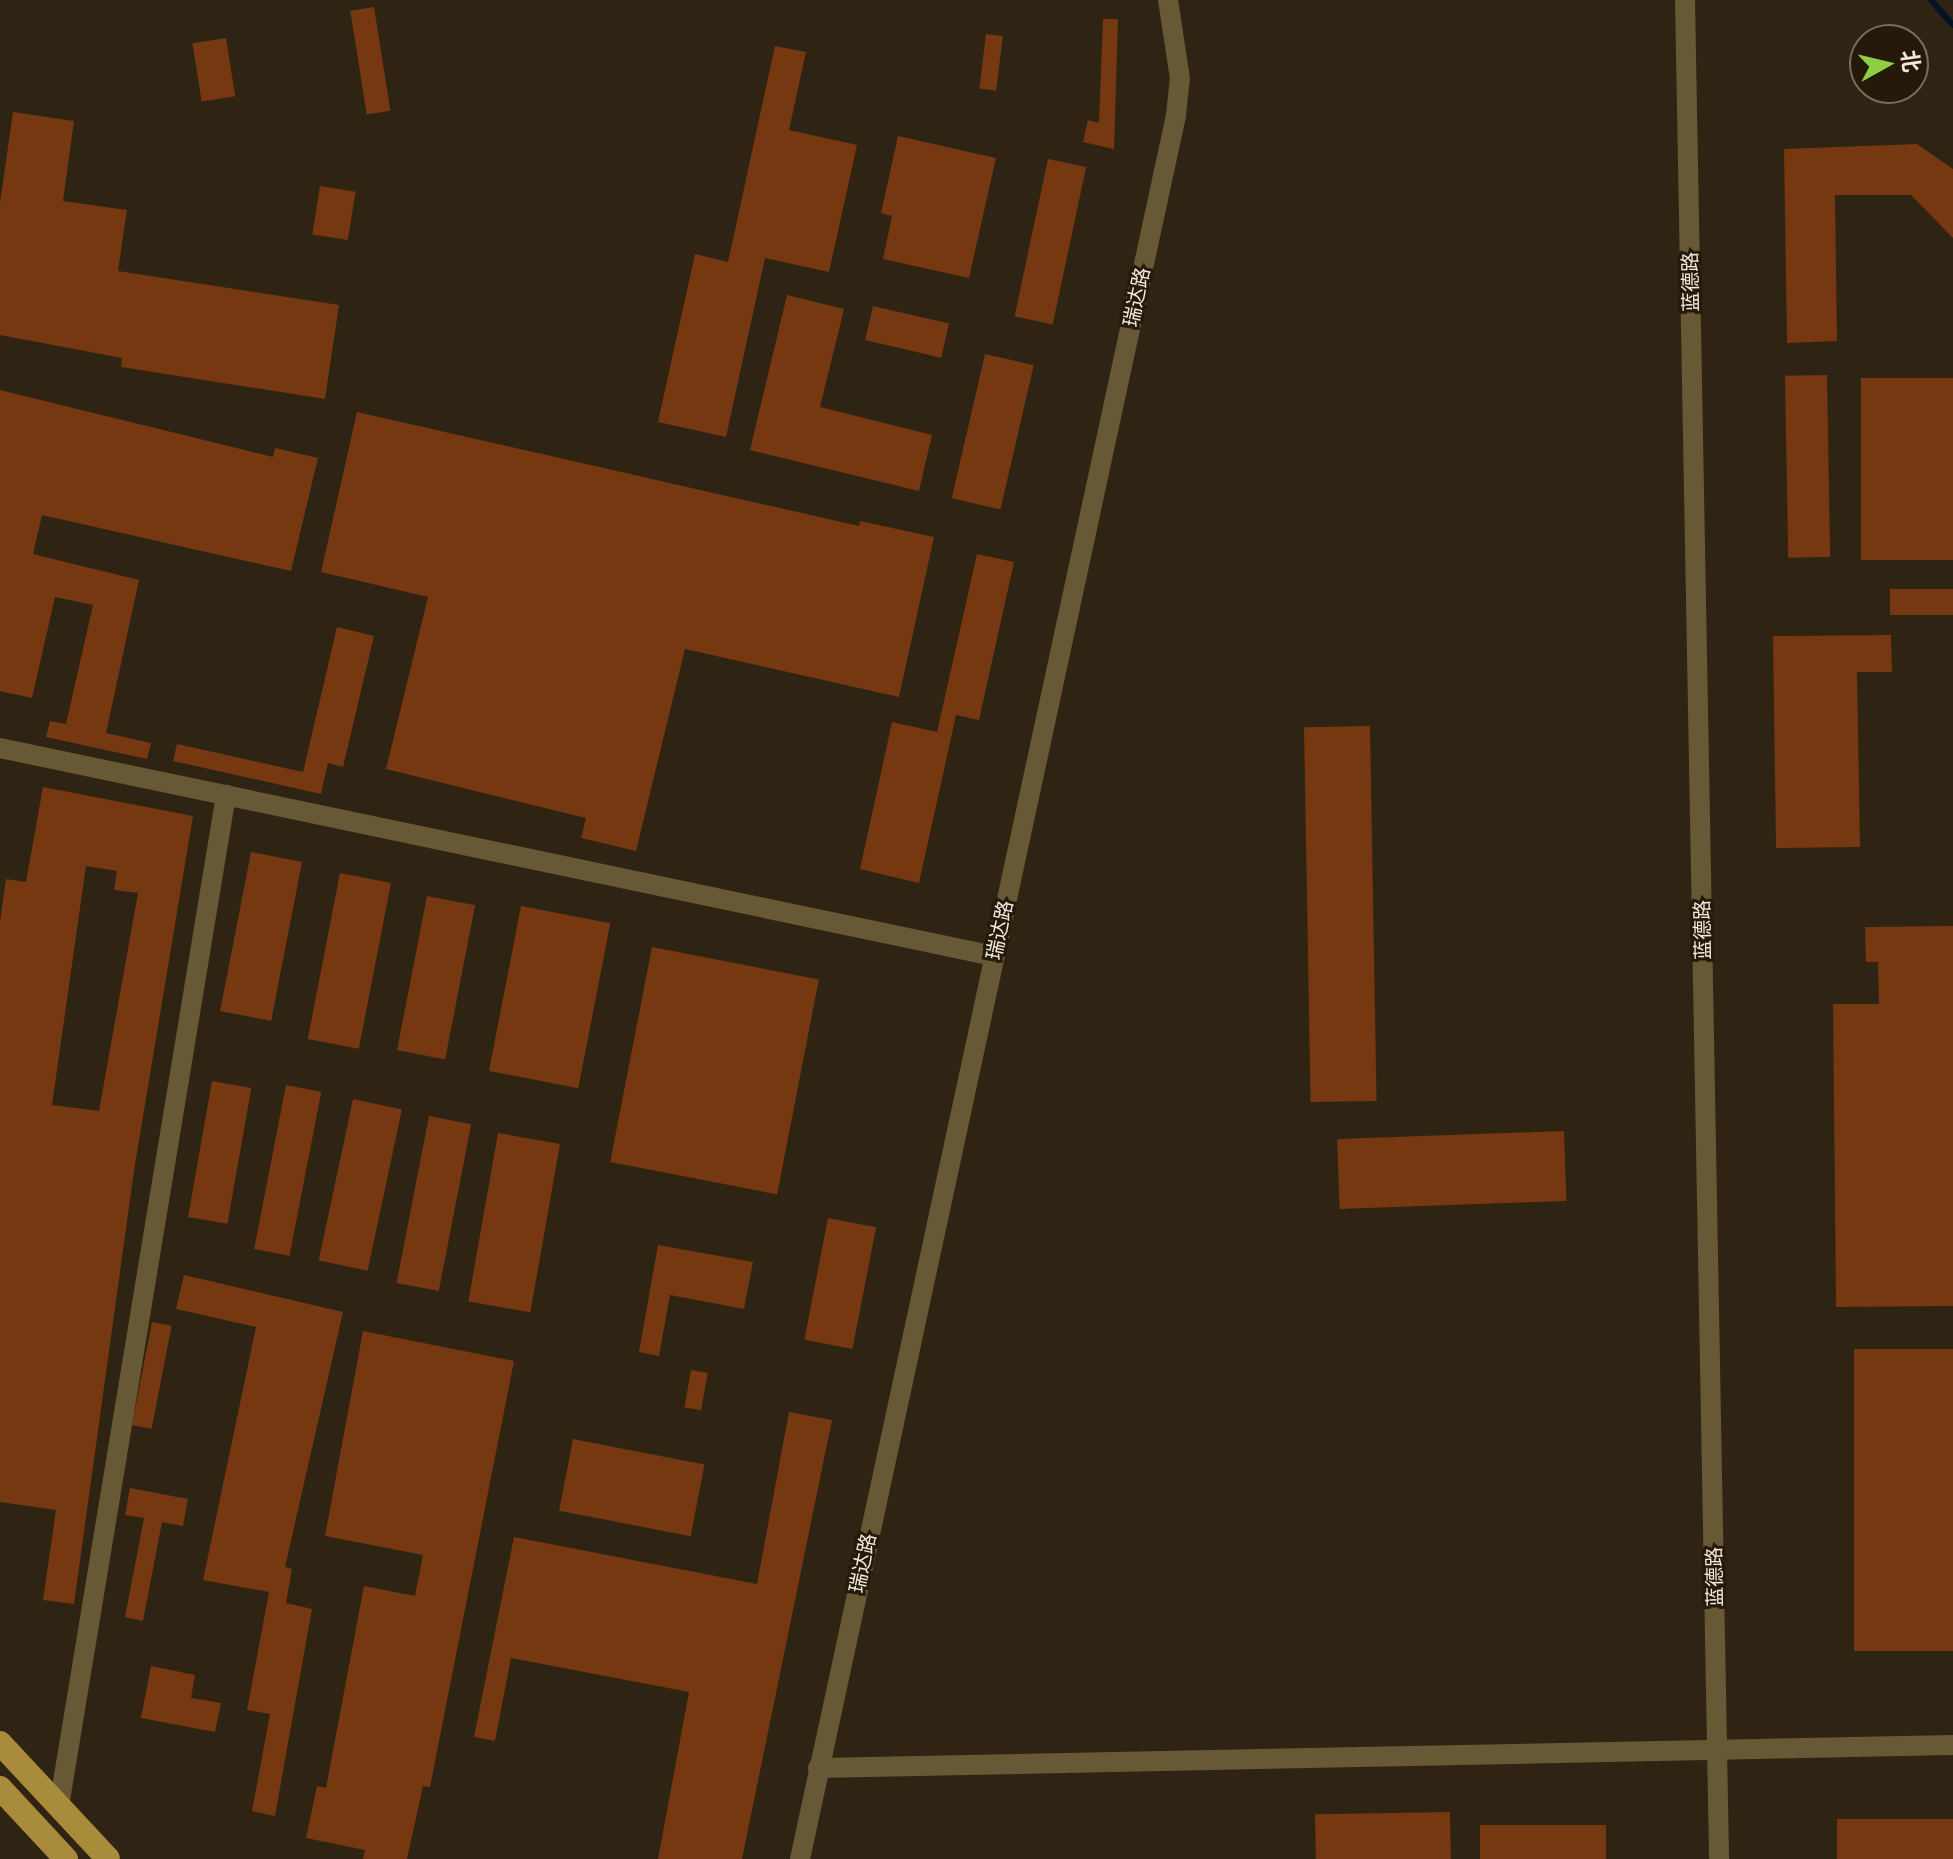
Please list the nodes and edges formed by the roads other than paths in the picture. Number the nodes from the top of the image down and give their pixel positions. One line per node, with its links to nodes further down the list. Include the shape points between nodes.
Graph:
1 (1168, 0): 5 (street, 瑞达路, via 1180,79 1176,115)
2 (1685, 0): 8 (street, 蓝德路)
3 (0, 748): 4 (street)
4 (226, 795): 5 (street); 11 (street)
5 (994, 956): 9 (street, 瑞达路)
6 (0, 1743): 11 (main road)
7 (1953, 1745): 8 (street)
8 (1717, 1747): 9 (street); 17 (street, 蓝德路)
9 (818, 1768): 16 (street, 瑞达路)
10 (0, 1788): 13 (main road)
11 (59, 1806): 12 (main road)
12 (80, 1829): 14 (street); 15 (main road)
13 (66, 1859)
14 (73, 1859)
15 (108, 1859)
16 (800, 1859)
17 (1719, 1859)

